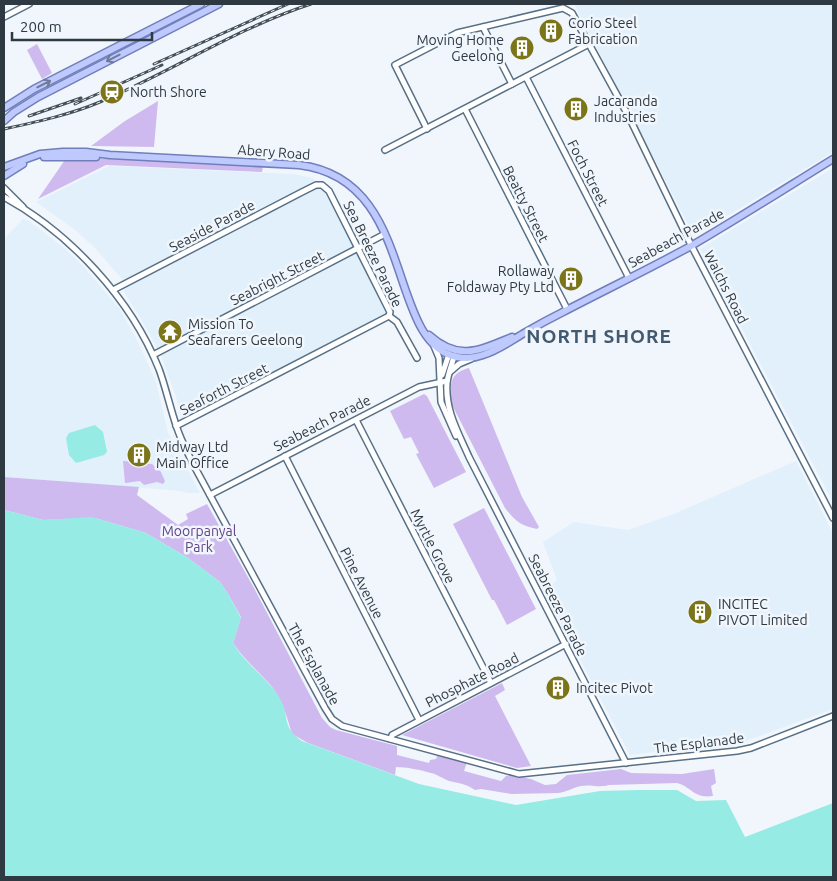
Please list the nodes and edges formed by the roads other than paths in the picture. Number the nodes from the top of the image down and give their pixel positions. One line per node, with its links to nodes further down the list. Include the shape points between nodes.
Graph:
1 (29, 4): 4 (street)
2 (201, 4): 9 (main road, one-way to 2, via 34,89)
3 (219, 4): 11 (main road, one-way to 11, via 38,97)
4 (4, 16)
5 (483, 27): 6 (street, Walchs Road, via 563,8 572,13); 8 (street); 12 (street, via 457,33 395,66)
6 (590, 44): 7 (street); 23 (street, Walchs Road)
7 (526, 77): 8 (street); 25 (street, Foch Street)
8 (512, 84): 10 (street)
9 (4, 108)
10 (465, 109): 12 (street); 27 (street, Beatty Street)
11 (5, 118)
12 (427, 129): 13 (street)
13 (385, 150)
14 (110, 156): 16 (main road, Abery Road, via 51,152); 17 (main road, Abery Road, via 44,157 19,166); 22 (main road, Abery Road, via 293,164 316,168 336,176 356,190 372,208)
15 (833, 159): 23 (main road, Seabeach Parade)
16 (4, 167)
17 (4, 176)
18 (323, 186): 24 (street, Sea Breeze Parade, via 329,191); 26 (street, Seaside Parade, via 309,188)
19 (4, 188): 21 (street, The Esplanade)
20 (4, 197): 21 (street, The Esplanade)
21 (26, 210): 26 (street, The Esplanade, via 82,256)
22 (385, 234): 24 (street, Seabright Street); 29 (main road, Abery Road)
23 (691, 245): 25 (main road, Seabeach Parade); 44 (street, Walchs Road)
24 (358, 249): 28 (street, Sea Breeze Parade, via 390,312); 33 (street, Seabright Street)
25 (629, 278): 27 (main road, Seabeach Parade)
26 (112, 290): 33 (street, The Esplanade, via 136,322)
27 (568, 309): 30 (main road, Seabeach Parade)
28 (389, 316): 35 (street, Sea Breeze Parade, via 397,322); 40 (street, Seaforth Street)
29 (420, 324): 31 (main road, Abery Road); 32 (main road, Seabeach Parade)
30 (527, 331): 32 (main road, Seabeach Parade, via 478,351); 34 (main road, Seabeach Parade)
31 (434, 346): 32 (main road, Abery Road); 37 (street, Seabreeze Parade)
32 (452, 353): 34 (main road, Seabeach Parade, via 471,358); 36 (street, Seabreeze Parade); 37 (street, Seabreeze Parade)
33 (153, 355): 40 (street, The Esplanade)
34 (481, 356): 36 (street, via 459,364)
35 (417, 358)
36 (449, 373): 38 (street, Seabreeze Parade)
37 (440, 382): 38 (street, Seabeach Parade); 39 (street, Seabeach Parade, via 419,387); 42 (street, Seabreeze Parade, via 445,413)
38 (447, 382): 42 (street, Seabreeze Parade, via 450,412)
39 (356, 420): 41 (street, Seabeach Parade); 46 (street, Myrtle Grove)
40 (176, 426): 43 (street, The Esplanade)
41 (285, 456): 43 (street, Seabeach Parade); 48 (street, Pine Avenue)
42 (469, 457): 45 (street, Seabreeze Parade)
43 (210, 495): 49 (street, The Esplanade, via 332,719 342,726)
44 (833, 518)
45 (566, 644): 46 (street, Phosphate Road); 50 (street, Seabreeze Parade)
46 (491, 683): 48 (street, Phosphate Road)
47 (833, 716): 50 (street, The Esplanade, via 744,749)
48 (419, 720): 49 (street, Phosphate Road, via 392,735)
49 (391, 739): 50 (street, The Esplanade, via 518,774)
50 (626, 763)

